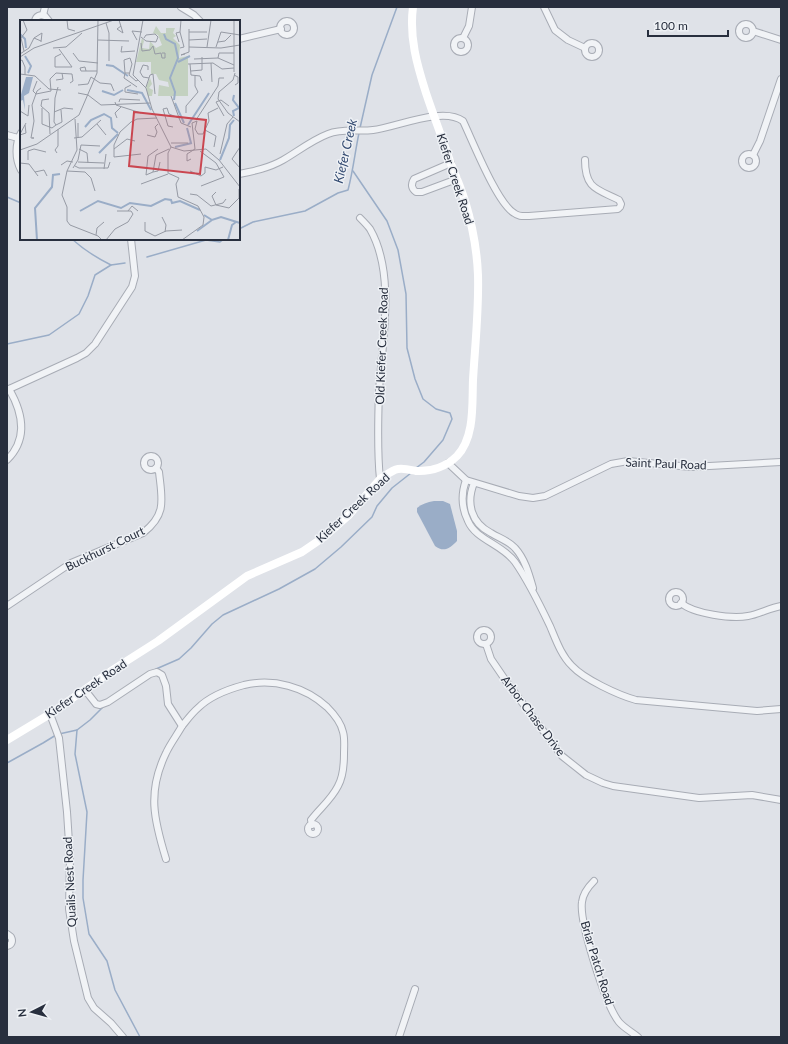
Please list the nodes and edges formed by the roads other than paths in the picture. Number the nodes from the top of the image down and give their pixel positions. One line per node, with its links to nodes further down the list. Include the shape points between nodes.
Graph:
1 (45, 7): 6 (street)
2 (181, 7): 9 (street)
3 (413, 7): 17 (street, Kiefer Creek Road, via 414,53)
4 (472, 7): 12 (street, via 469,26)
5 (544, 7): 15 (street, via 555,30)
6 (43, 15): 7 (street); 8 (street)
7 (36, 20)
8 (48, 20)
9 (199, 20)
10 (281, 29): 13 (street)
11 (753, 31): 14 (street)
12 (463, 38)
13 (240, 39)
14 (781, 40)
15 (585, 48)
16 (781, 79): 20 (street)
17 (434, 116): 21 (street, via 451,116 462,120 498,195 513,213 520,216 618,209 621,204 619,200 590,185); 22 (street, Kiefer Creek Road); 24 (street, via 372,130 340,130 327,134 274,164)
18 (7, 135): 19 (street)
19 (20, 135): 23 (street, via 16,156)
20 (753, 155)
21 (585, 160)
22 (451, 163): 25 (street, Kiefer Creek Road); 25 (street, via 414,179 412,188 416,192 422,192)
23 (20, 168)
24 (240, 174)
25 (457, 180): 31 (street, Kiefer Creek Road, via 465,200 478,275 471,420 465,446)
26 (360, 218): 33 (street, Old Kiefer Creek Road, via 375,240 384,278 386,305 379,397)
27 (131, 240): 28 (street, via 135,276 132,287 95,344 77,358)
28 (8, 390): 29 (street, via 15,400 22,427 18,445)
29 (7, 460)
30 (781, 462): 35 (street, Saint Paul Road, via 690,467 628,461 611,464 545,496 532,498)
31 (448, 463): 33 (street, Kiefer Creek Road, via 431,470 399,469); 34 (street, Saint Paul Road)
32 (156, 468): 40 (street, Buckhurst Court, via 159,472 162,502 158,518 149,528 143,533 71,563)
33 (380, 479): 43 (street, Kiefer Creek Road, via 349,515 324,537 302,552 247,576)
34 (466, 480): 35 (street, Saint Paul Road); 36 (street)
35 (474, 483): 37 (street)
36 (462, 499): 37 (street); 38 (street, via 470,526 512,557)
37 (470, 500): 38 (street, via 480,526 506,541 519,554)
38 (538, 602): 44 (street, via 571,666 587,678 620,694 636,700 683,705 764,712)
39 (681, 603): 41 (street, via 692,610 729,617 748,616)
40 (7, 606)
41 (781, 606)
42 (486, 644): 48 (street, Arbor Chase Drive, via 491,659 562,756 592,778 613,786 699,798 752,795)
43 (85, 690): 45 (street, Kiefer Creek Road); 46 (street, via 96,704 100,705 156,672 162,675 168,704)
44 (781, 709)
45 (50, 714): 47 (street, Kiefer Creek Road); 55 (street, Quails Nest Road, via 59,738 64,782 70,858 69,909 74,941 88,998 94,1008)
46 (182, 726): 49 (street, via 199,707 220,694 246,684 260,683 297,688 322,703 338,720 343,731 344,761 339,785 311,820); 50 (street, via 166,753 156,782 154,815)
47 (7, 740)
48 (781, 800)
49 (312, 825)
50 (166, 859)
51 (594, 881): 57 (street, Briar Patch Road, via 582,900 584,924 603,989 612,1010 619,1022)
52 (7, 934): 53 (street, via 12,941)
53 (7, 946)
54 (415, 989): 56 (street)
55 (123, 1037)
56 (399, 1037)
57 (638, 1037)

